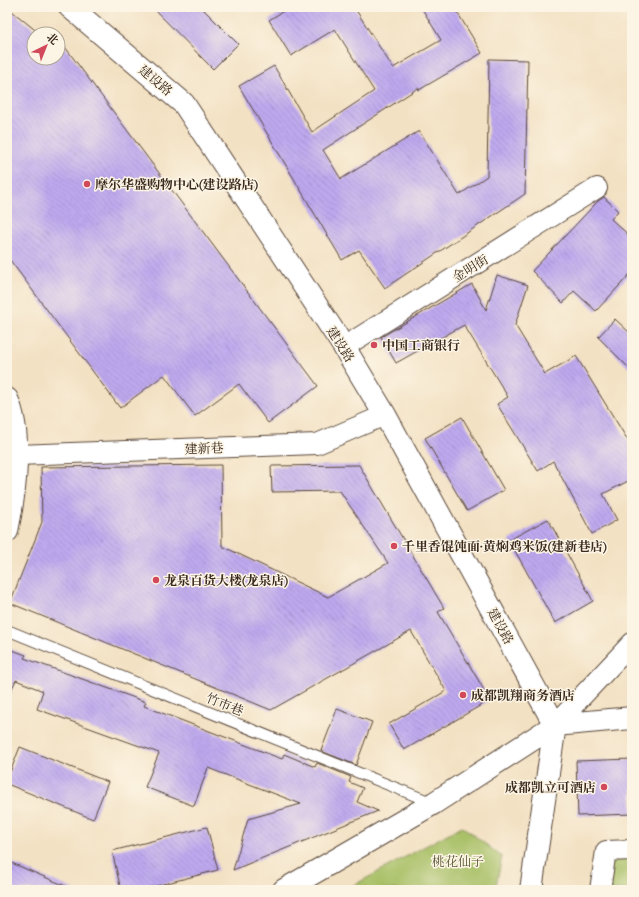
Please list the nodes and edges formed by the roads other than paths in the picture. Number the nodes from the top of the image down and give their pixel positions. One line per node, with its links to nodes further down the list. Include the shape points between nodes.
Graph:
1 (70, 7): 3 (street, 建设路, via 184,104)
2 (597, 188): 3 (street, 金明街)
3 (344, 348): 5 (street, 建设路)
4 (7, 399): 6 (street, via 11,407)
5 (385, 415): 6 (street, 建新巷, via 317,444); 11 (street, 建设路)
6 (17, 455): 7 (street)
7 (7, 531)
8 (7, 630): 12 (lane, 竹市巷)
9 (632, 643): 11 (street)
10 (632, 718): 11 (street)
11 (555, 725): 12 (street); 15 (street)
12 (434, 803): 14 (street)
13 (632, 850): 16 (street, via 606,851)
14 (284, 890)
15 (531, 890)
16 (600, 890)

